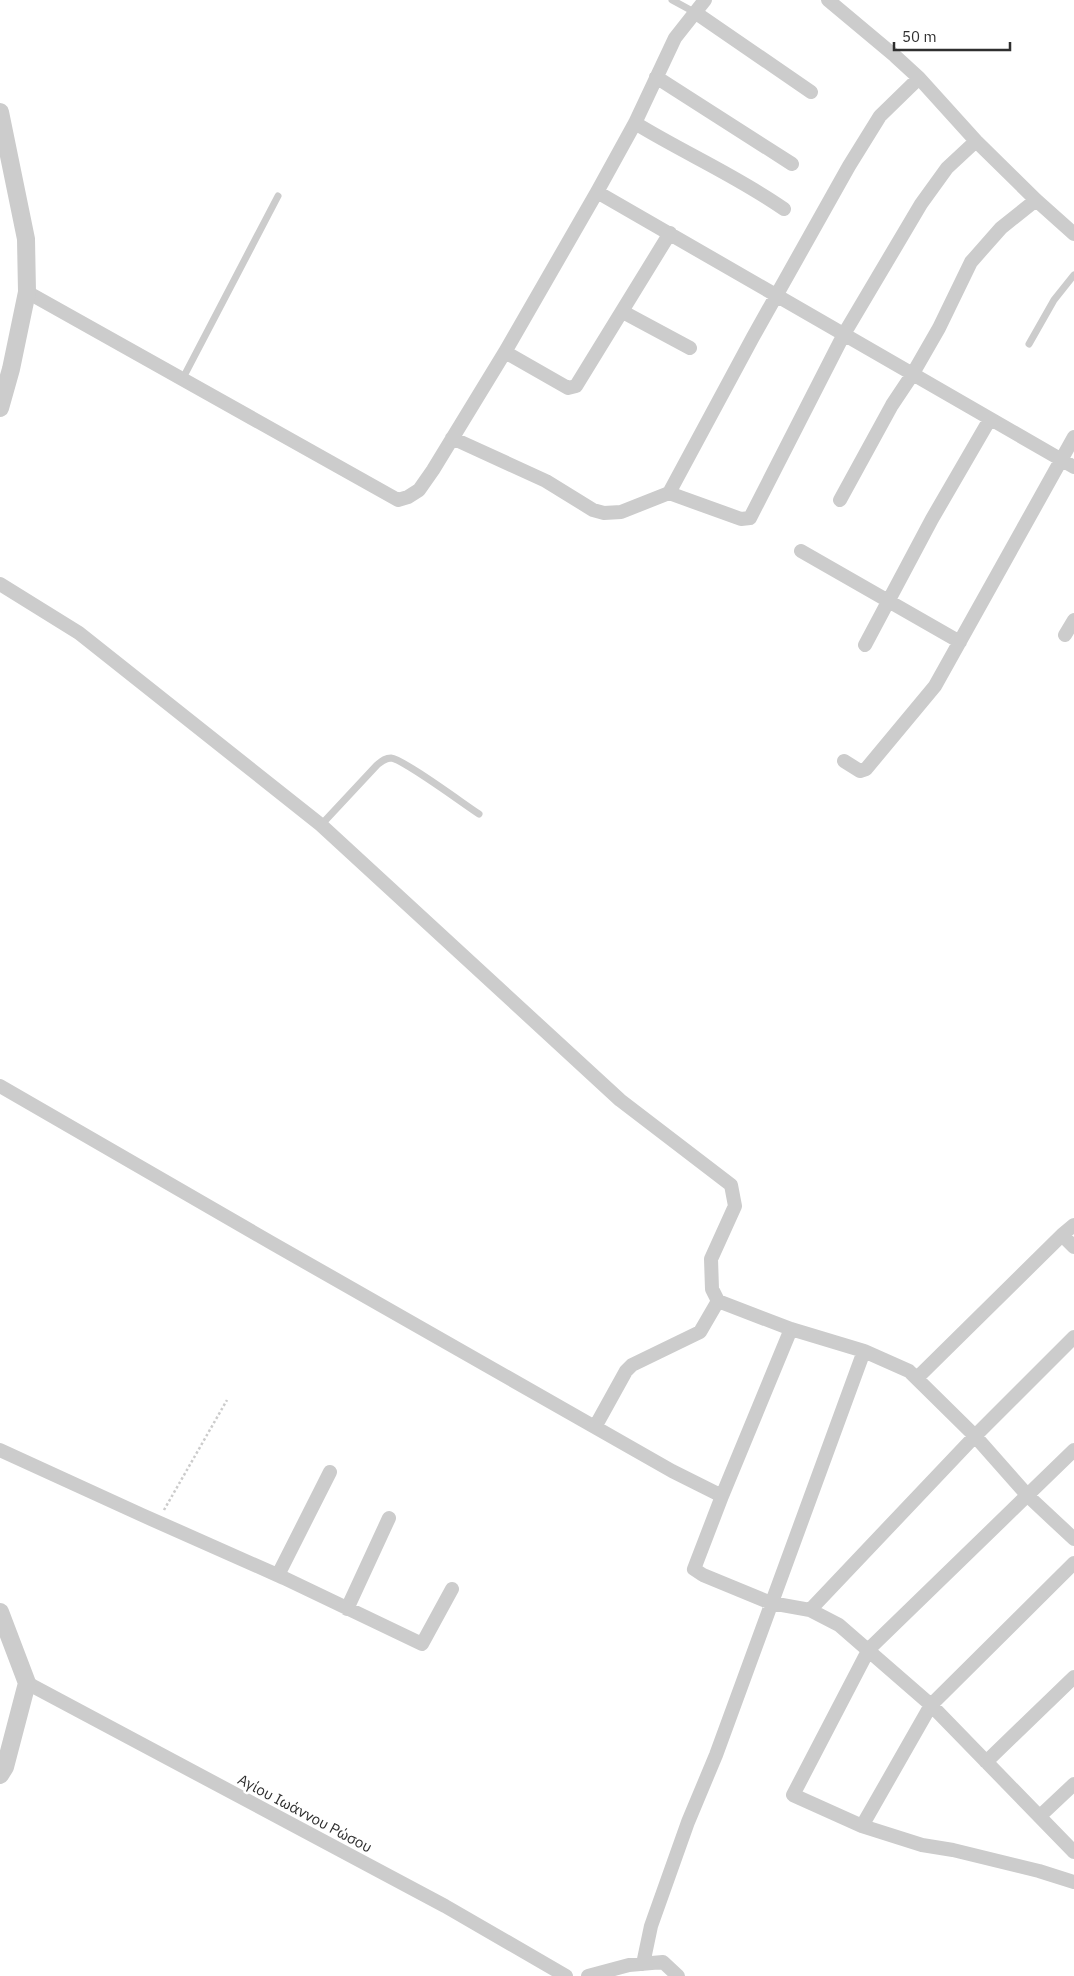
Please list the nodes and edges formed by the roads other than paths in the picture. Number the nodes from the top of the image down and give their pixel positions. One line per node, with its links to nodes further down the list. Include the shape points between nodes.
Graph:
1 (672, 0): 4 (lane)
2 (705, 0): 4 (street)
3 (828, 0): 6 (street)
4 (696, 13): 5 (street, via 675,38); 7 (street)
5 (656, 77): 9 (street); 12 (street)
6 (919, 78): 10 (street); 21 (street, via 880,116)
7 (811, 92)
8 (0, 112): 11 (street)
9 (635, 124): 13 (street); 16 (street, via 722,170)
10 (976, 141): 15 (street); 23 (street, via 947,168 921,204)
11 (4, 161): 20 (street, via 26,238)
12 (792, 164)
13 (597, 192): 17 (street); 26 (street)
14 (278, 196): 28 (lane)
15 (1036, 200): 18 (street); 27 (street, via 1001,228 971,262)
16 (784, 209)
17 (670, 233): 21 (street); 22 (street)
18 (1074, 234)
19 (1074, 275): 24 (lane, via 1054,300)
20 (27, 292): 28 (street); 29 (street)
21 (778, 296): 23 (street); 35 (street)
22 (623, 312): 25 (street); 26 (street, via 576,386 568,388)
23 (844, 334): 27 (street); 35 (street, via 750,518 740,519)
24 (1029, 344)
25 (690, 348)
26 (505, 352): 32 (street)
27 (912, 375): 30 (street); 36 (street)
28 (183, 378): 32 (street, via 398,500 419,490)
29 (0, 408)
30 (990, 419): 33 (street); 39 (street)
31 (1074, 437): 33 (street)
32 (452, 438): 35 (street, via 546,481 587,507 604,513 621,512)
33 (1061, 460): 34 (street); 42 (street)
34 (1074, 467)
35 (668, 493)
36 (840, 500)
37 (801, 551): 39 (street)
38 (0, 584): 46 (street, via 79,633)
39 (888, 602): 42 (street); 43 (street)
40 (1074, 620): 41 (street)
41 (1065, 635)
42 (960, 642): 44 (street, via 935,686 866,769 860,771)
43 (865, 645)
44 (844, 761)
45 (479, 814): 46 (lane, via 392,758 377,765)
46 (321, 826): 51 (street, via 620,1100 732,1185 735,1206 711,1259 712,1289)
47 (0, 1086): 56 (street)
48 (1074, 1225): 49 (street)
49 (1062, 1235): 50 (street); 55 (street)
50 (1074, 1247)
51 (718, 1301): 52 (street); 56 (street, via 700,1332 632,1365 626,1371)
52 (791, 1329): 54 (street); 61 (street)
53 (1074, 1337): 57 (street)
54 (864, 1351): 55 (street, via 909,1371); 68 (street)
55 (917, 1378): 57 (street)
56 (595, 1427): 61 (street)
57 (975, 1436): 62 (street); 70 (street)
58 (0, 1450): 66 (street)
59 (1074, 1450): 62 (street)
60 (330, 1472): 66 (street)
61 (722, 1496): 68 (street, via 694,1569)
62 (1028, 1496): 64 (street); 72 (street)
63 (389, 1518): 69 (street)
64 (1074, 1540)
65 (1074, 1563): 75 (street)
66 (278, 1575): 69 (street)
67 (452, 1589): 69 (street, via 422,1644)
68 (771, 1604): 70 (street); 83 (street, via 650,1926)
69 (347, 1609)
70 (810, 1610): 72 (street, via 839,1625)
71 (0, 1612): 74 (street)
72 (869, 1649): 75 (street); 80 (street, via 793,1795)
73 (1074, 1677): 76 (street)
74 (27, 1682): 77 (street); 84 (street, Αγίου Ιωάννου Ρώσου, via 436,1902)
75 (931, 1705): 76 (street); 80 (street)
76 (986, 1762): 79 (street)
77 (2, 1769)
78 (1074, 1784): 79 (street)
79 (1040, 1816): 81 (street)
80 (862, 1826): 82 (street, via 922,1845)
81 (1074, 1852)
82 (1074, 1882)
83 (644, 1964): 85 (street); 86 (street, via 663,1962)
84 (566, 1976)
85 (588, 1976)
86 (678, 1976)

